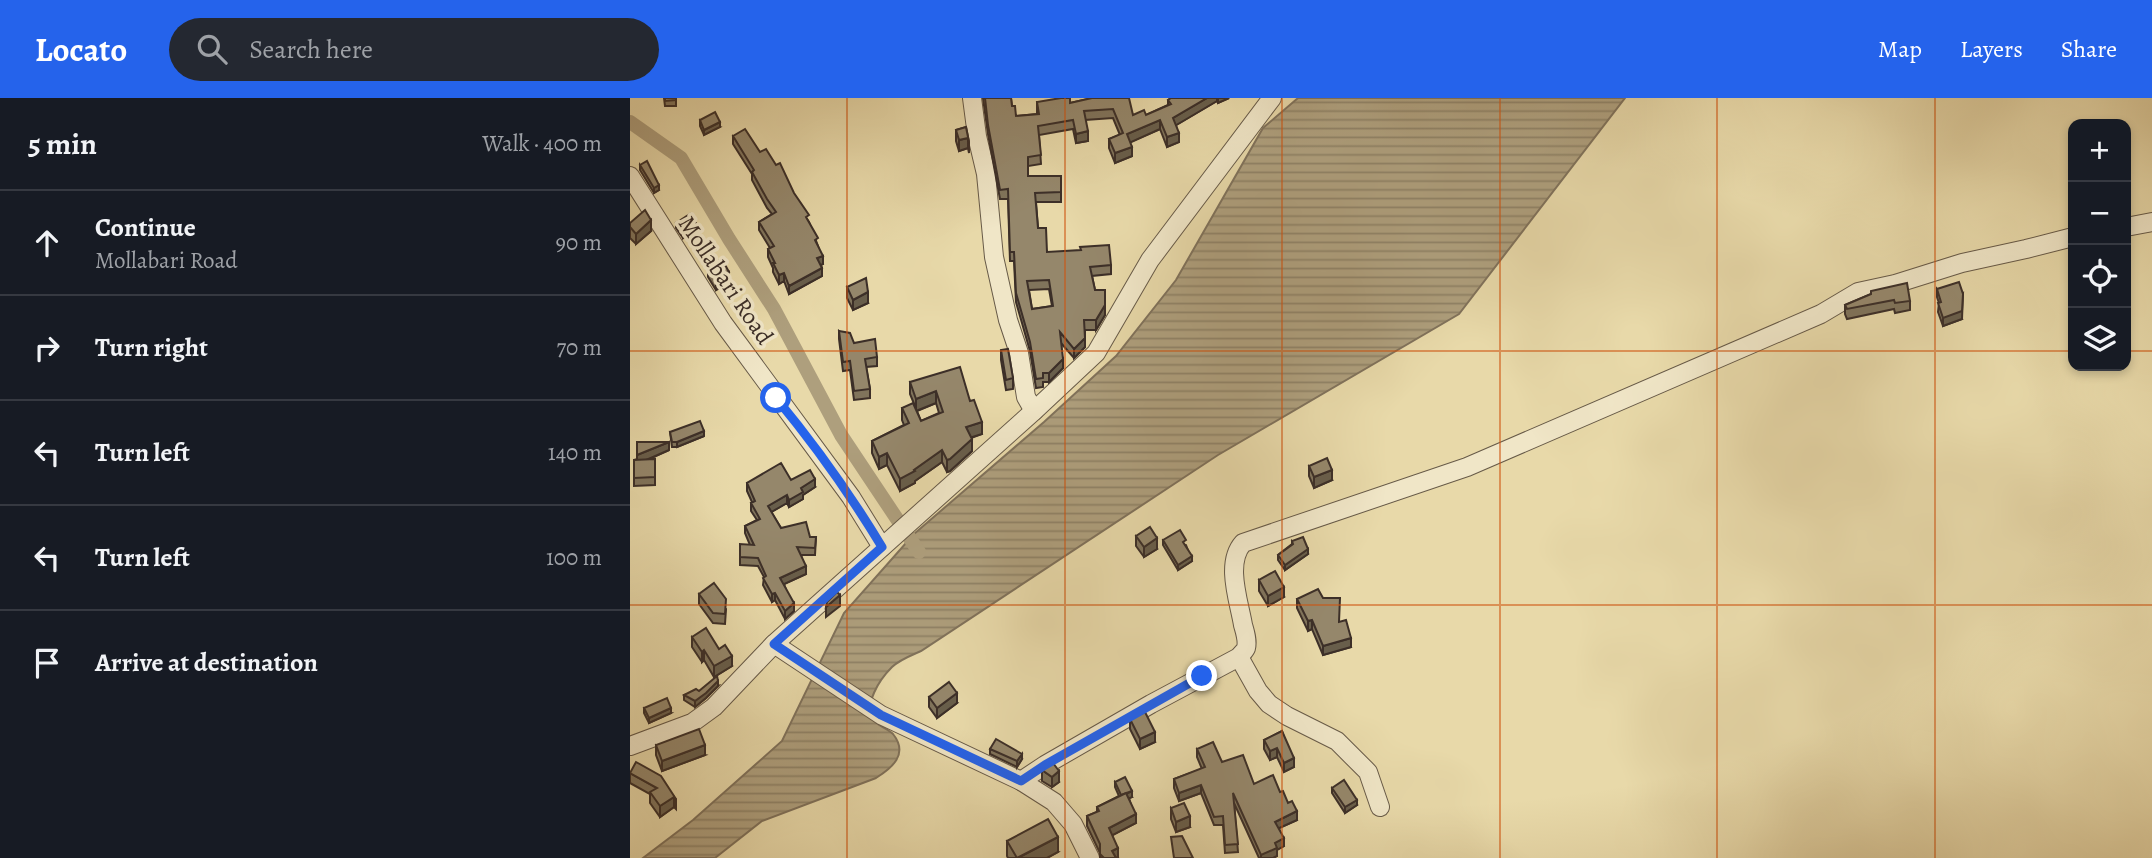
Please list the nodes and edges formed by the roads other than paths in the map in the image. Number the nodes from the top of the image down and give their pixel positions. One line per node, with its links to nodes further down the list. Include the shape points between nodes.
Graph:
1 (972, 98): 7 (street, via 994,257 1026,397)
2 (1272, 98): 7 (street, via 1150,260 1096,352)
3 (630, 176): 8 (street, Mollabari Road, via 723,323)
4 (2152, 222): 5 (street)
5 (2131, 225)
6 (2068, 238): 10 (street, via 1858,292 1821,314 1467,467 1243,543 1234,558 1246,641)
7 (1034, 411): 8 (street)
8 (888, 541): 9 (street)
9 (774, 644): 11 (street, via 704,715); 12 (street, via 881,715)
10 (1239, 657): 12 (street); 13 (street, via 1269,704 1337,741 1368,772)
11 (630, 746)
12 (1021, 781): 14 (street, via 1054,802 1073,824)
13 (1380, 807)
14 (1090, 858)

